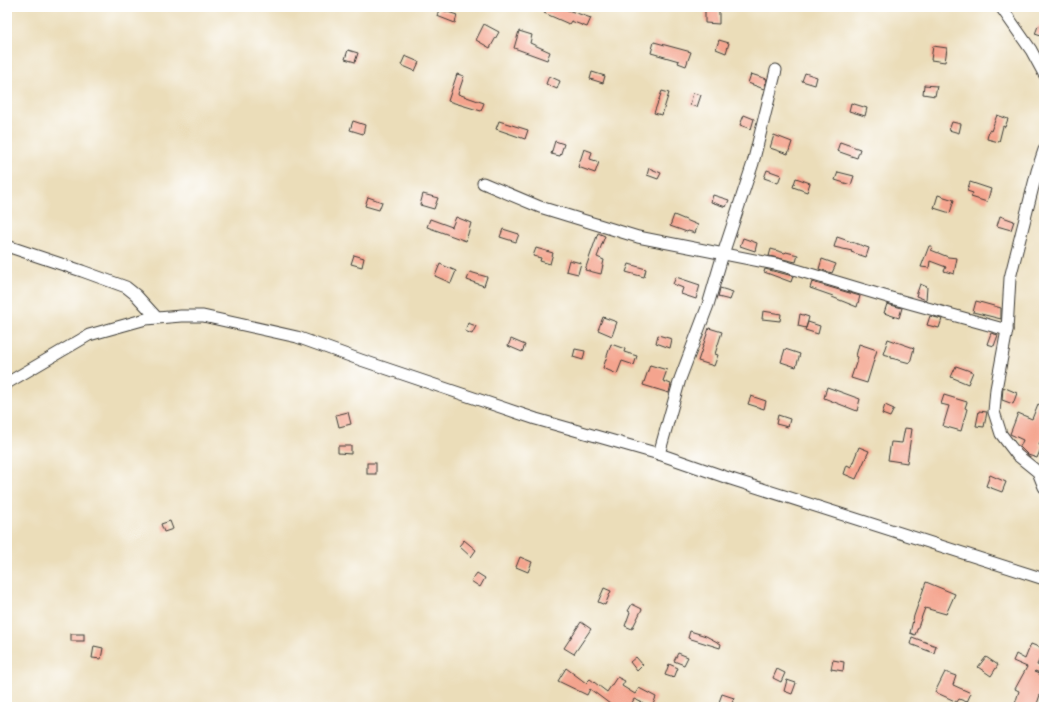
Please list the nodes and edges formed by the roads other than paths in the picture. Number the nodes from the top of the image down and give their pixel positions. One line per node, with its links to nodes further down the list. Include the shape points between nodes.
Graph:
1 (1001, 7): 3 (street, via 1031,50)
2 (776, 70): 7 (street, via 753,162)
3 (1044, 74)
4 (1044, 150): 9 (street, via 1010,278)
5 (483, 183): 7 (street, via 540,207 638,236)
6 (7, 246): 8 (street, via 126,287)
7 (723, 254): 9 (street, via 780,265); 11 (street, via 708,304 680,378)
8 (157, 318): 10 (street, via 89,335); 11 (street, via 203,316 297,337 536,419)
9 (1007, 330): 12 (street, via 994,412 1001,434 1017,455 1038,472)
10 (7, 383)
11 (659, 454): 13 (street, via 731,480)
12 (1044, 487)
13 (1044, 579)

